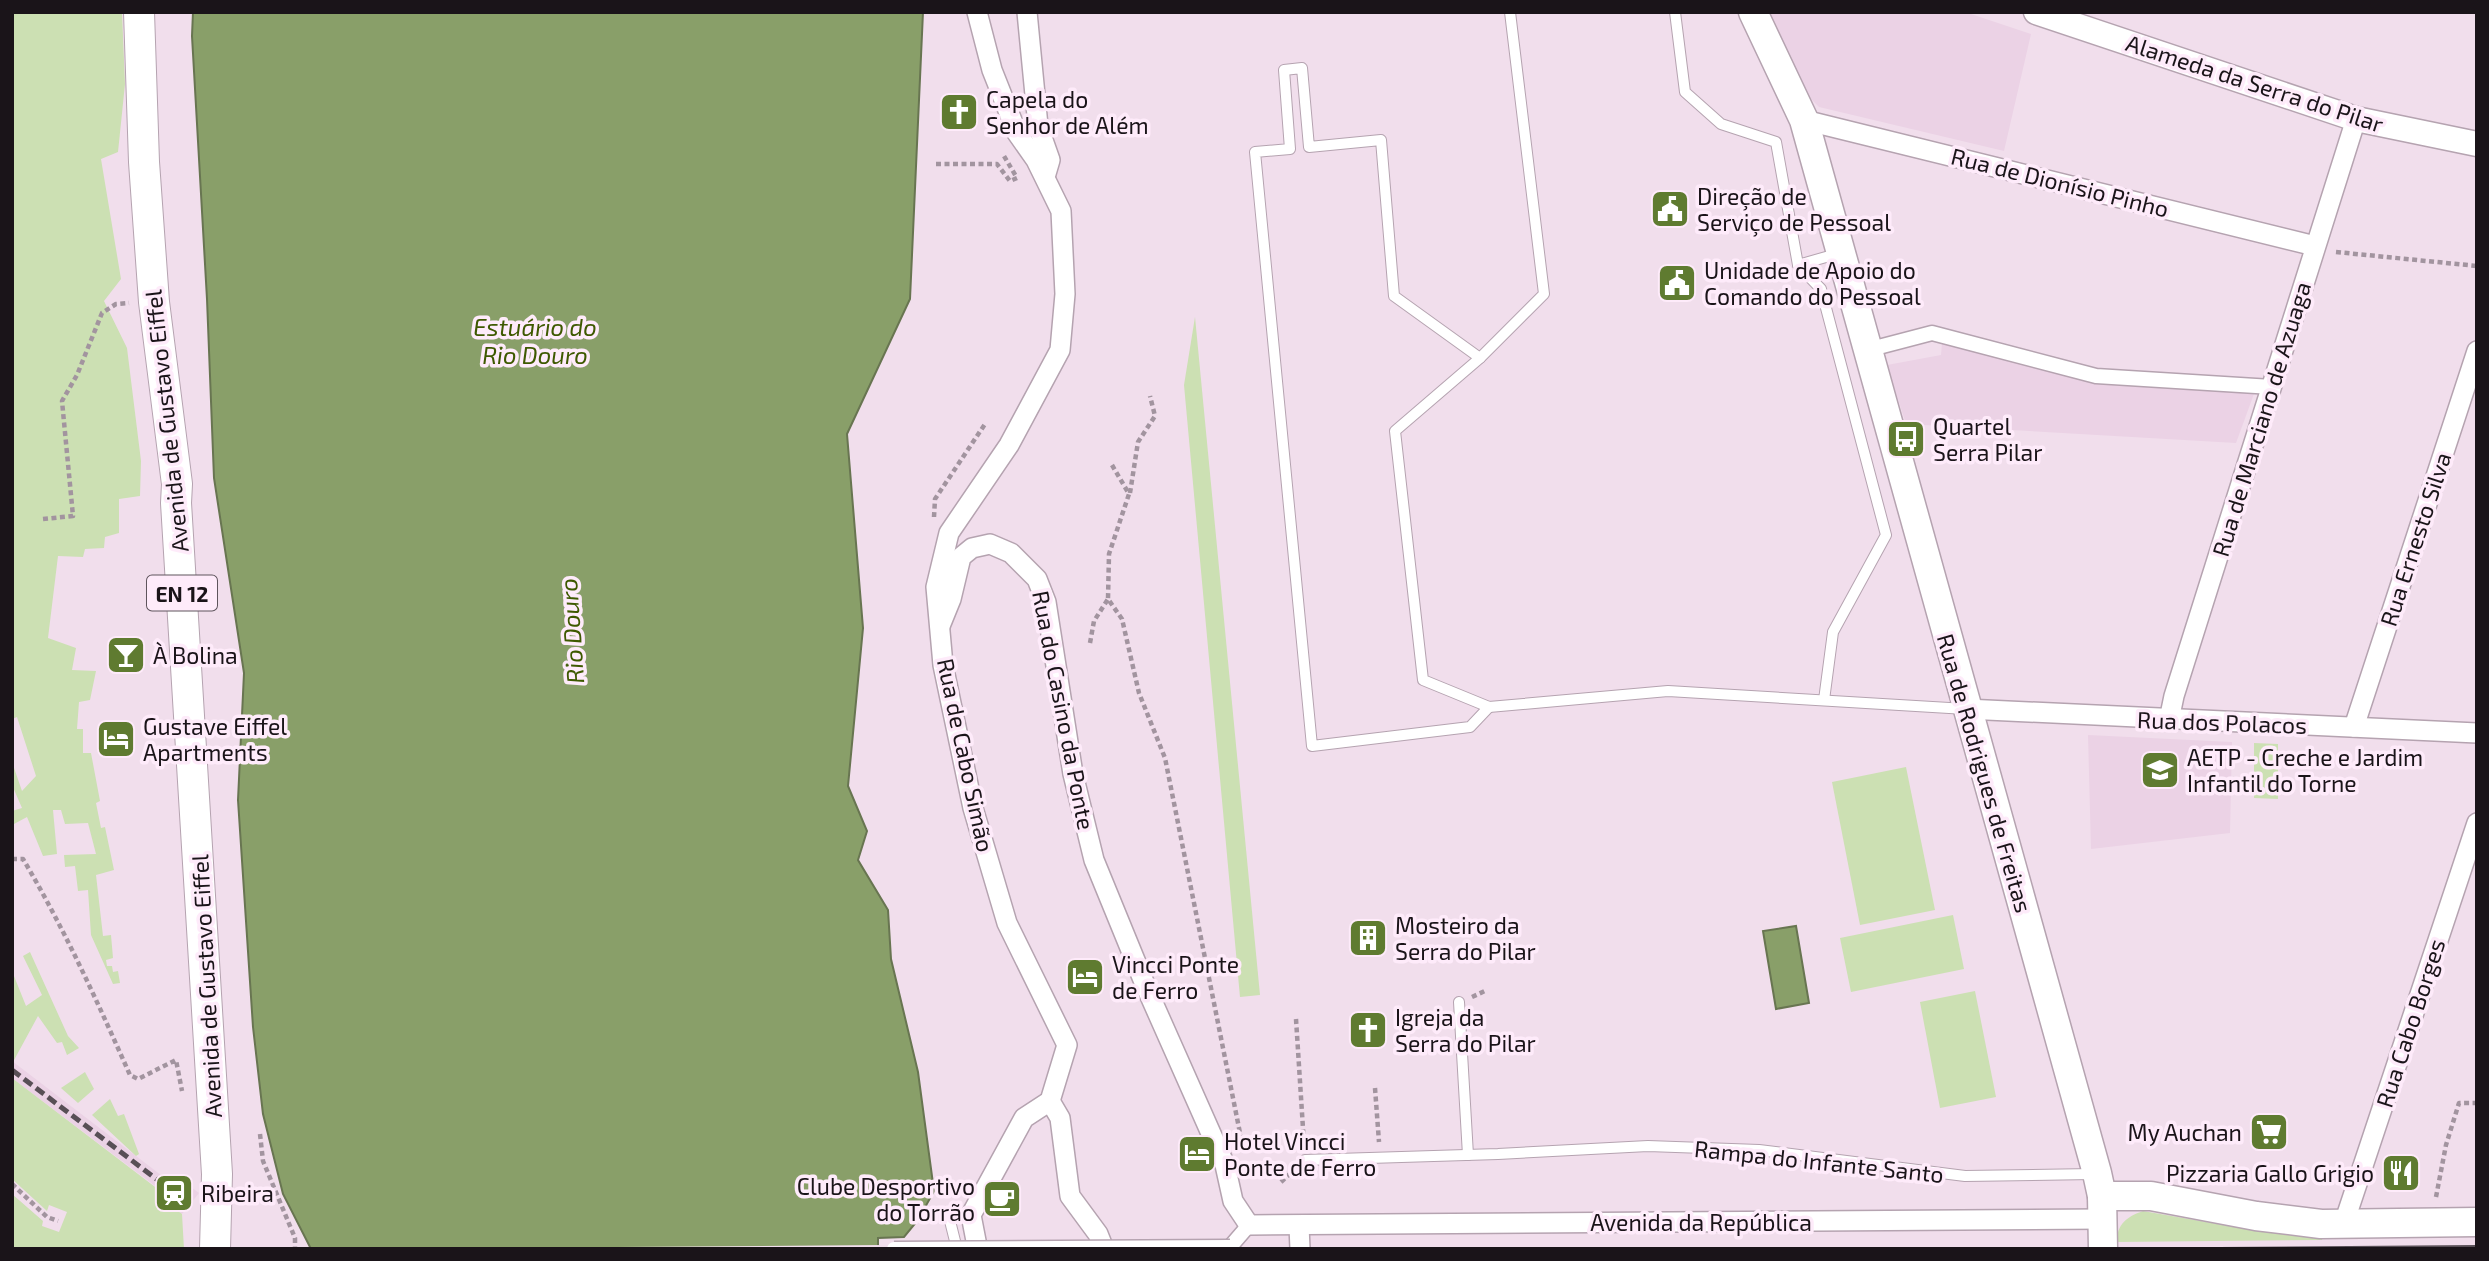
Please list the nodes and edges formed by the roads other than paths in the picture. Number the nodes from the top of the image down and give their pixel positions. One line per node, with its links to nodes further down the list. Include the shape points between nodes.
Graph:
1 (139, 12): 37 (main road, Avenida de Gustavo Eiffel / EN 12, via 154,302 177,484 217,1174)
2 (977, 12): 11 (street, Rua de Cabo Simão, via 1017,133)
3 (1027, 12): 11 (street, via 1038,126 1050,160)
4 (1510, 12): 17 (lane, via 1544,294)
5 (1675, 12): 14 (lane, via 1685,92 1721,124 1776,142)
6 (1753, 12): 9 (main road, Rua de Rodrigues de Freitas)
7 (2036, 12): 8 (street, Alameda da Serra do Pilar)
8 (2356, 119): 10 (street, Alameda da Serra do Pilar); 12 (street, Rua de Marciano de Azuaga)
9 (1804, 120): 12 (street, Rua de Dionísio Pinho); 13 (main road, Rua de Rodrigues de Freitas)
10 (2477, 144)
11 (1044, 178): 19 (street, Rua de Cabo Simão, via 1061,211 1065,295 1060,350 1009,445 949,533 936,587)
12 (2315, 246): 18 (street, Rua de Marciano de Azuaga)
13 (1841, 253): 14 (lane); 15 (main road, Rua de Rodrigues de Freitas)
14 (1798, 265): 20 (lane, via 1821,289 1886,535 1833,632)
15 (1867, 350): 18 (street, via 1932,332 2096,376); 22 (main road, Rua de Rodrigues de Freitas)
16 (2477, 351): 24 (street, Rua Ernesto Silva)
17 (1480, 358): 21 (lane, via 1395,431 1423,680); 21 (lane, via 1394,296 1381,139 1309,146 1302,68 1284,70 1290,149 1255,152 1312,746 1470,727)
18 (2272, 387): 23 (street, Rua de Marciano de Azuaga)
19 (940, 626): 28 (street, Rua de Cabo Simão, via 943,665 973,808 1007,923 1067,1045); 34 (street, Rua do Casino da Ponte, via 961,557 972,548 990,544 1011,553 1037,579 1046,602 1073,774 1094,860 1225,1165 1234,1201)
20 (1824, 700): 21 (lane, via 1668,691); 22 (lane)
21 (1489, 707)
22 (1966, 709): 23 (street, Rua dos Polacos); 31 (main road, Rua de Rodrigues de Freitas)
23 (2169, 720): 24 (street, Rua dos Polacos)
24 (2354, 727): 25 (street, Rua dos Polacos)
25 (2477, 733)
26 (2477, 823): 36 (street, Rua Cabo Borges)
27 (1459, 1002): 29 (lane)
28 (1050, 1101): 40 (street, via 1024,1118 971,1215); 41 (street, via 1060,1118 1070,1196)
29 (1468, 1155): 30 (lane, Rampa do Infante Santo); 31 (lane, Rampa do Infante Santo, via 1648,1146 1759,1150 1965,1177 2056,1176)
30 (1306, 1160)
31 (2100, 1196): 35 (street, Avenida da República); 36 (main road, Avenida da República, via 2151,1196 2321,1224); 43 (main road)
32 (948, 1213): 39 (lane)
33 (2477, 1222): 36 (main road, Avenida da República, via 2432,1222)
34 (1249, 1225): 35 (street, Avenida da República); 38 (street, bridge, via 1230,1247)
35 (1299, 1226): 42 (street)
36 (2339, 1236)
37 (215, 1249)
38 (894, 1249)
39 (957, 1249)
40 (980, 1249)
41 (1104, 1249)
42 (1300, 1249)
43 (2103, 1249)

